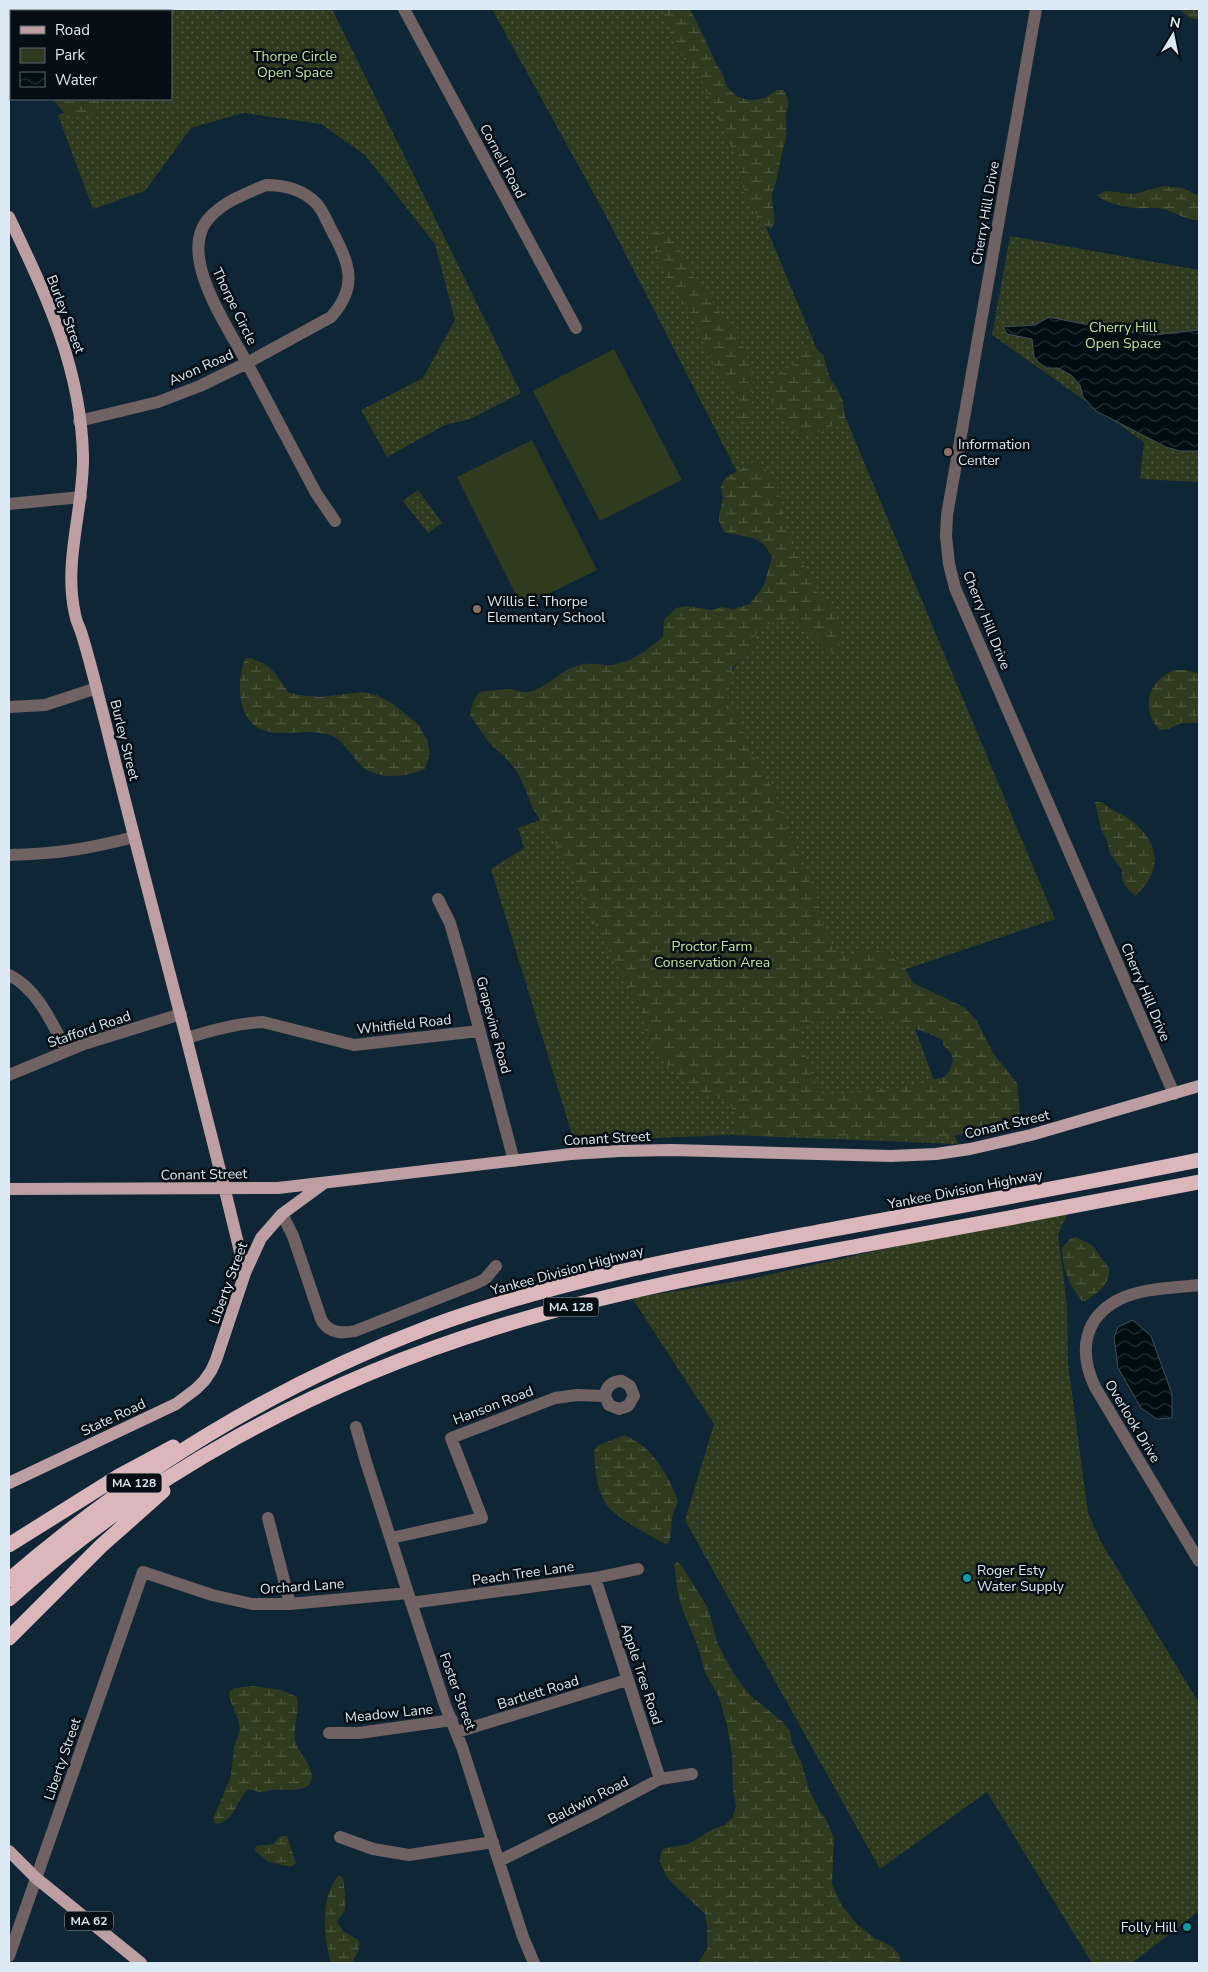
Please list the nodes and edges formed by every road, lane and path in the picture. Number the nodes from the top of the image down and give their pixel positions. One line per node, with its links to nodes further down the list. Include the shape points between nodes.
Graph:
1 (404, 9): 4 (street, Cornell Road)
2 (1036, 9): 22 (street, Cherry Hill Drive, via 953,474 947,515 948,555 955,588)
3 (9, 217): 6 (main road, Burley Street, via 65,348)
4 (576, 328)
5 (247, 362): 5 (street, Thorpe Circle, via 330,316 346,295 349,270 345,256 316,203 294,188 282,185 266,185 222,207 202,228 198,243 198,258 210,294); 6 (street, Avon Road, via 200,386 158,402); 9 (street, Avon Road, via 316,493)
6 (80, 421): 7 (main road, Burley Street, via 83,454)
7 (81, 497): 8 (street); 10 (main road, Burley Street, via 71,585 75,615)
8 (9, 504)
9 (335, 521)
10 (97, 688): 11 (street, via 45,705); 12 (main road, Burley Street)
11 (9, 707)
12 (134, 837): 13 (street, via 64,853); 16 (main road, Burley Street)
13 (9, 855)
14 (438, 899): 17 (street, Grapevine Road, via 450,923)
15 (9, 975): 19 (street, via 34,994)
16 (181, 1014): 18 (main road, Burley Street); 19 (street, Stafford Road)
17 (479, 1031): 18 (street, Whitfield Road, via 354,1045 257,1022); 24 (street, Grapevine Road)
18 (187, 1038): 27 (main road, Burley Street)
19 (67, 1051): 20 (street, Stafford Road)
20 (9, 1075)
21 (1199, 1086): 22 (main road, Conant Street)
22 (1174, 1094): 24 (main road, Conant Street, via 1032,1135 936,1154 891,1156 672,1150 571,1154)
23 (1199, 1160): 35 (highway, Yankee Division Highway / MA 128, via 753,1244 602,1276 434,1325 332,1368)
24 (514, 1161): 26 (main road, Conant Street)
25 (1199, 1182): 36 (highway, MA 128, via 670,1282 600,1299 456,1340)
26 (323, 1184): 27 (main road, Conant Street); 29 (main road, Liberty Street)
27 (225, 1188): 28 (main road, Conant Street); 31 (main road, Burley Street)
28 (9, 1189)
29 (282, 1214): 30 (street, Yankee Division Highway, via 293,1236 321,1319 324,1325 339,1333 355,1331 477,1283); 31 (main road, Liberty Street, via 261,1238)
30 (496, 1266)
31 (246, 1273): 33 (main road, Liberty Street)
32 (1199, 1285): 42 (street, Overlook Drive, via 1145,1292 1120,1299 1105,1308 1086,1336 1085,1357 1095,1388)
33 (216, 1360): 38 (main road, State Road, via 204,1381 176,1404)
34 (605, 1396): 40 (street, Hanson Road, via 554,1398 451,1438 482,1518)
35 (268, 1400): 41 (highway, via 225,1417 119,1476); 46 (highway, Yankee Division Highway / MA 128, via 112,1498)
36 (294, 1408): 48 (highway, MA 128, via 228,1441 141,1496 79,1540); 50 (highway, via 185,1475 156,1497 70,1576)
37 (356, 1427): 40 (street, Foster Street)
38 (9, 1482)
39 (268, 1518): 49 (street)
40 (391, 1538): 47 (street, Foster Street)
41 (9, 1545)
42 (1199, 1561)
43 (638, 1569): 45 (street, Peach Tree Lane)
44 (143, 1572): 49 (street, Orchard Lane, via 233,1600); 60 (street, Liberty Street)
45 (595, 1578): 47 (street, Peach Tree Lane); 51 (street, Apple Tree Road)
46 (9, 1580)
47 (409, 1598): 49 (street, Orchard Lane); 52 (street, Foster Street)
48 (9, 1599)
49 (290, 1604)
50 (9, 1638)
51 (627, 1680): 52 (street, Bartlett Road); 55 (street, Apple Tree Road)
52 (454, 1726): 53 (street, Meadow Lane); 57 (street, Foster Street)
53 (329, 1732)
54 (692, 1774): 55 (street, Baldwin Road)
55 (660, 1779): 59 (street, Baldwin Road)
56 (340, 1837): 57 (street, via 373,1849 409,1855)
57 (493, 1842): 59 (street, Foster Street)
58 (9, 1851): 60 (main road, MA 62)
59 (499, 1861): 63 (street, Foster Street)
60 (36, 1878): 61 (street, Liberty Street); 62 (main road, MA 62)
61 (9, 1956)
62 (141, 1963)
63 (534, 1963)

